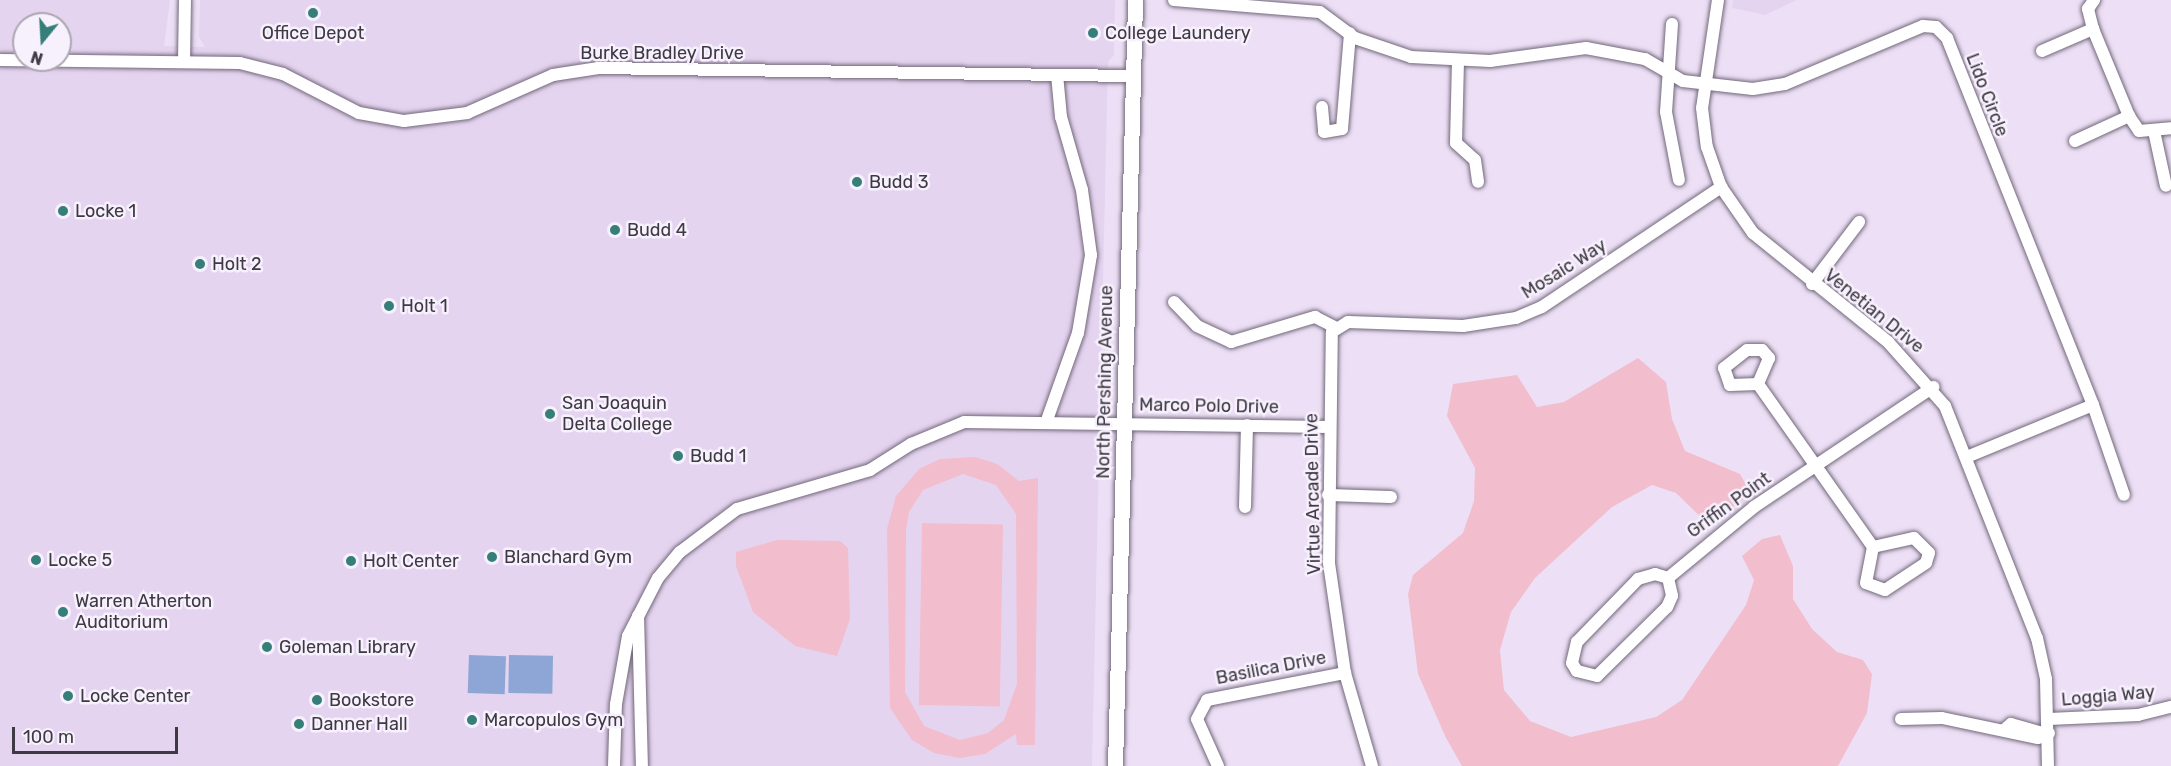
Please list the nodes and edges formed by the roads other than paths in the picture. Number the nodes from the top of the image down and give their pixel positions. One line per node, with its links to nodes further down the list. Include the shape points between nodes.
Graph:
1 (185, 0): 12 (street)
2 (1135, 0): 15 (main road, North Pershing Avenue)
3 (1174, 0): 8 (street, via 1320,12)
4 (1718, 0): 16 (street, Venetian Drive)
5 (2094, 0): 7 (street, via 2088,9)
6 (1672, 24): 13 (street)
7 (2093, 29): 9 (street); 18 (street)
8 (1350, 33): 11 (street, via 1411,57); 17 (street, via 1342,129 1324,132)
9 (2042, 51)
10 (0, 60): 12 (street, Burke Bradley Drive)
11 (1458, 61): 13 (street, via 1586,48 1645,59); 23 (street, via 1456,143 1475,160)
12 (184, 62): 14 (street, Burke Bradley Drive, via 261,67 359,113 404,121 467,113 553,75 598,68)
13 (1671, 74): 16 (street); 22 (street, via 1666,121)
14 (1057, 75): 15 (street, Burke Bradley Drive); 33 (street, via 1060,117 1082,190 1091,255 1078,333)
15 (1132, 76): 34 (main road, North Pershing Avenue)
16 (1704, 86): 25 (street, Venetian Drive, via 1704,130); 32 (street, Lido Circle, via 1785,84 1923,26 1943,32)
17 (1322, 108)
18 (2129, 116): 20 (street, via 2139,131); 21 (street)
19 (2171, 128): 20 (street)
20 (2154, 131): 24 (street)
21 (2075, 141)
22 (1679, 180)
23 (1478, 182)
24 (2166, 186)
25 (1722, 187): 27 (street, Venetian Drive, via 1753,233); 29 (street, Mosaic Way, via 1542,307 1516,318 1463,326 1348,322)
26 (1859, 222): 27 (street)
27 (1812, 284): 31 (street, Venetian Drive, via 1888,342)
28 (1174, 302): 29 (street, via 1197,326 1231,342 1315,317)
29 (1335, 327): 36 (street, Virtue Arcade Drive, via 1329,340)
30 (1758, 384): 38 (street)
31 (1933, 387): 37 (street, Venetian Drive); 38 (street, Griffin Point)
32 (2093, 405): 37 (street); 40 (street, Lido Circle)
33 (1047, 420): 34 (street); 45 (street, via 954,425 870,470 737,509 680,552)
34 (1124, 423): 35 (street, Marco Polo Drive); 53 (main road, North Pershing Avenue)
35 (1247, 425): 36 (street, Marco Polo Drive); 42 (street)
36 (1329, 427): 39 (street, Virtue Arcade Drive)
37 (1969, 456): 49 (street, Venetian Drive, via 2037,638)
38 (1816, 467): 43 (street); 44 (street, Griffin Point, via 1754,507)
39 (1328, 495): 41 (street); 46 (street, Virtue Arcade Drive, via 1329,563)
40 (2124, 495)
41 (1391, 497)
42 (1245, 507)
43 (1873, 547): 43 (street, via 1864,571 1866,583 1874,589 1885,590 1912,573 1929,554 1914,538)
44 (1668, 578): 44 (street, via 1655,574 1638,579 1577,642 1572,663 1577,671 1597,676 1667,607 1672,597)
45 (638, 614): 51 (street, via 620,665); 52 (street)
46 (1345, 673): 54 (street, Basilica Drive, via 1207,700 1197,719); 55 (street, Virtue Arcade Drive)
47 (2171, 707): 49 (street, Loggia Way, via 2138,715)
48 (1901, 719): 50 (street, via 1942,718 2005,729 2012,724)
49 (2049, 719): 50 (street, Venetian Drive)
50 (2046, 733): 56 (street, Venetian Drive)
51 (614, 766)
52 (642, 766)
53 (1115, 766)
54 (1218, 766)
55 (1372, 766)
56 (2048, 766)

